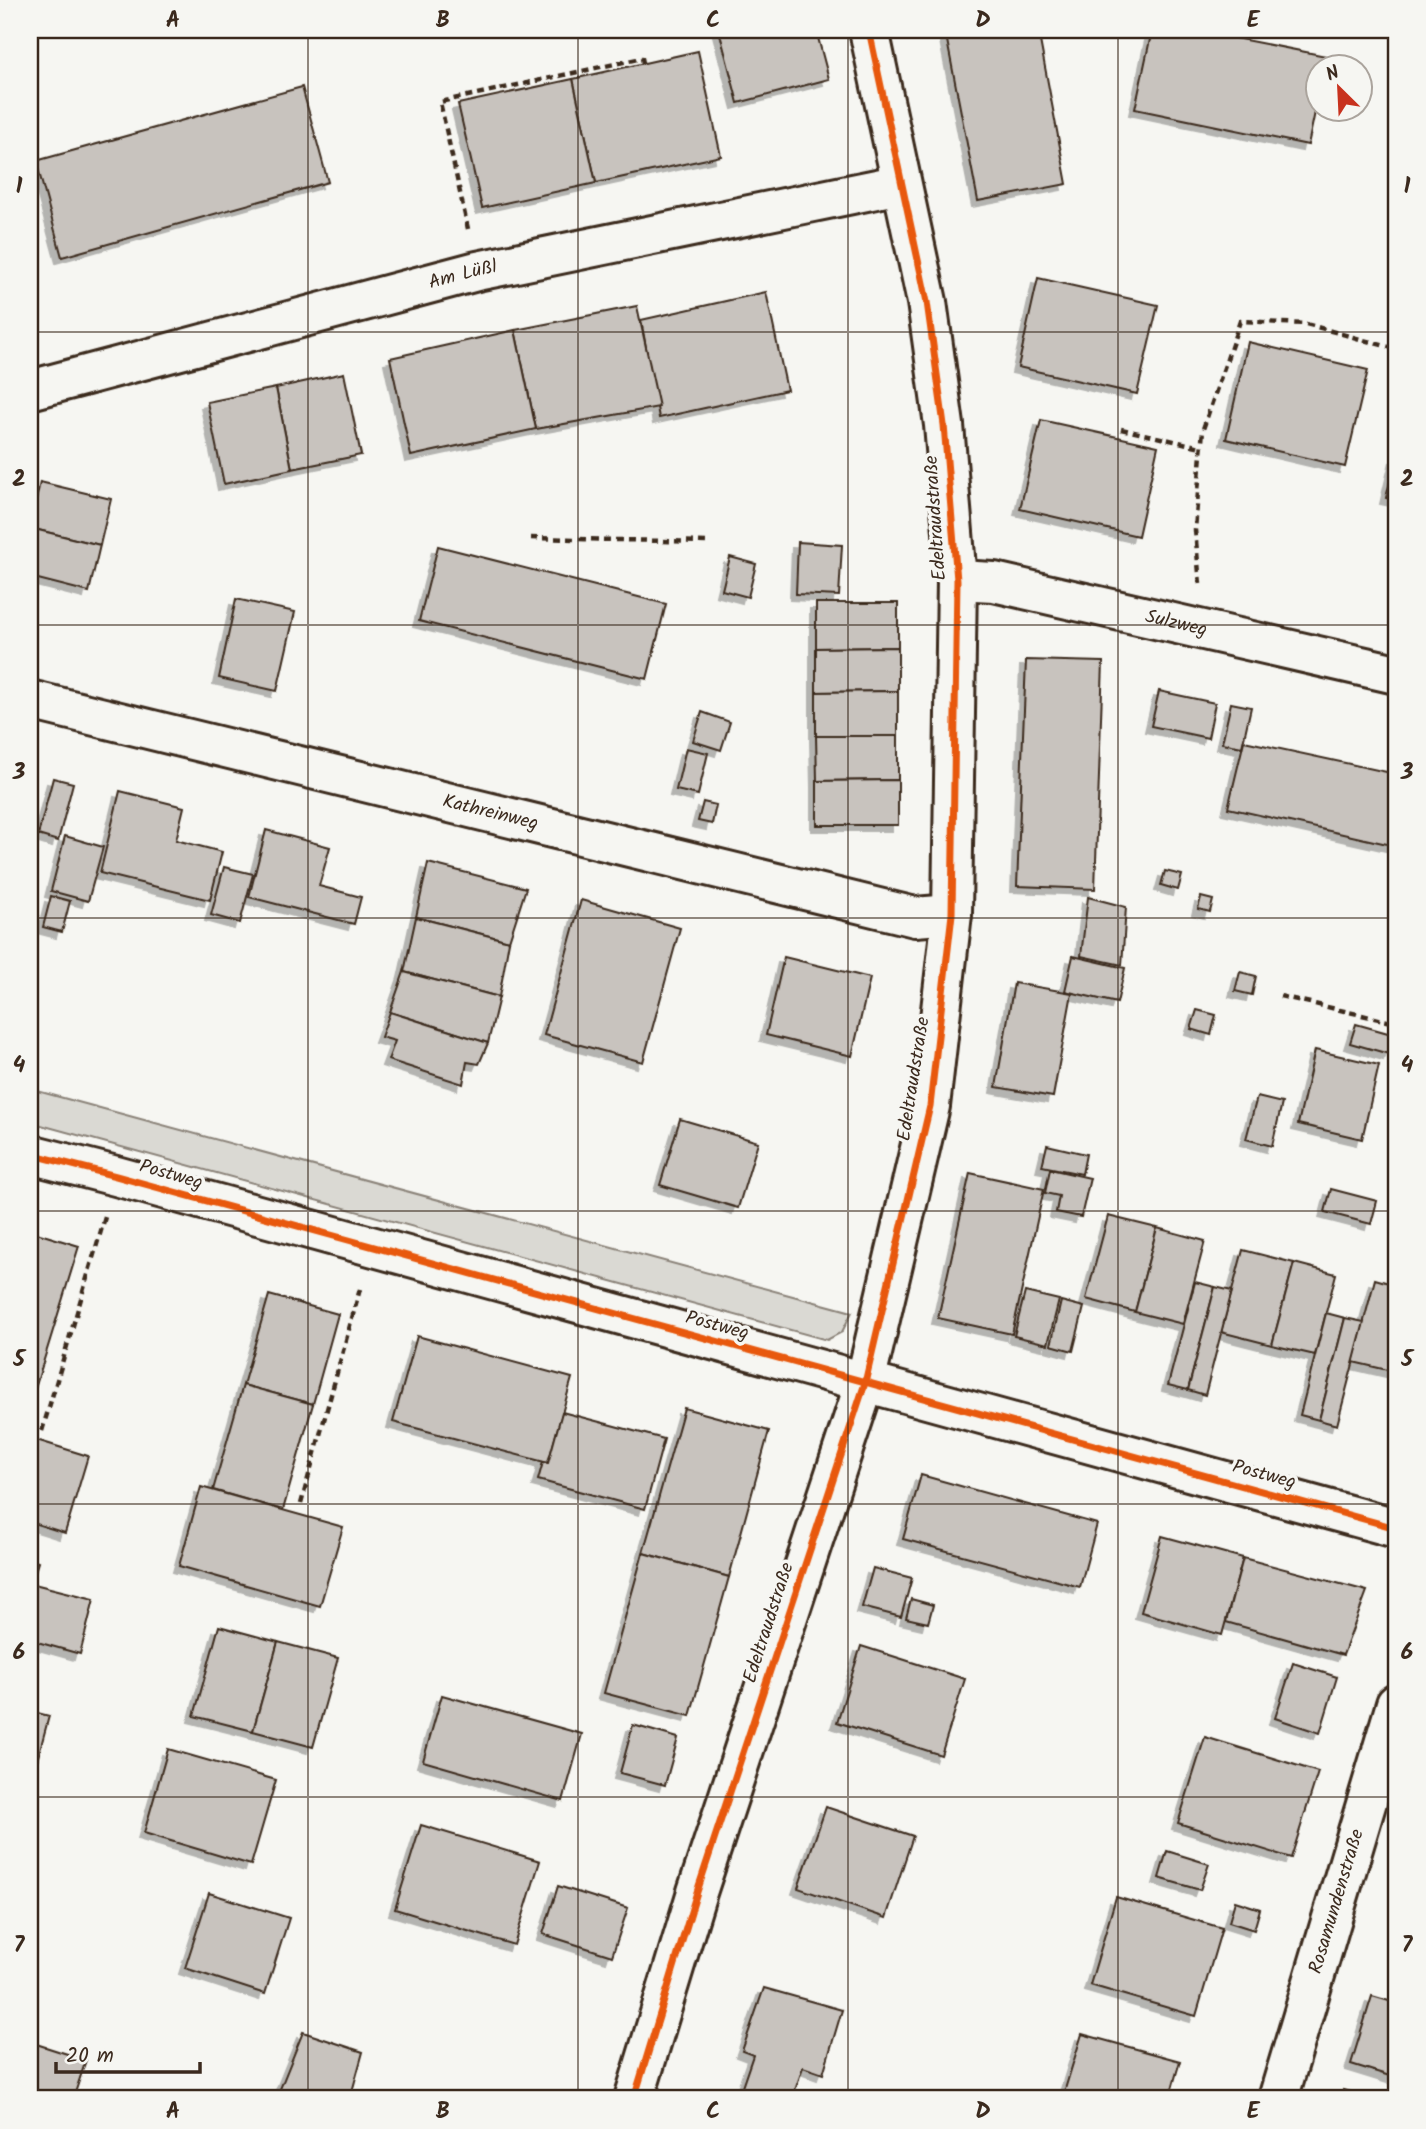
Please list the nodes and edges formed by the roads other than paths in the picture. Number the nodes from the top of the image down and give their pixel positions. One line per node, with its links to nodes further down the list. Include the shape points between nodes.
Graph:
1 (869, 30): 2 (street, Edeltraudstraße)
2 (901, 184): 3 (street, Am Lüßl, via 477,271); 4 (street, Edeltraudstraße, via 927,302 944,425)
3 (30, 390)
4 (957, 580): 5 (street, Sulzweg, via 994,582); 7 (street, Edeltraudstraße)
5 (1396, 674)
6 (30, 700): 7 (street, Kathreinweg, via 915,917)
7 (951, 914): 9 (street, Edeltraudstraße, via 930,1106)
8 (30, 1154): 9 (street, Postweg)
9 (865, 1383): 10 (street, Postweg); 12 (street, Edeltraudstraße, via 697,1892)
10 (1396, 1528)
11 (1396, 1704): 13 (street, Rosamundenstraße)
12 (634, 2099)
13 (1278, 2099)

